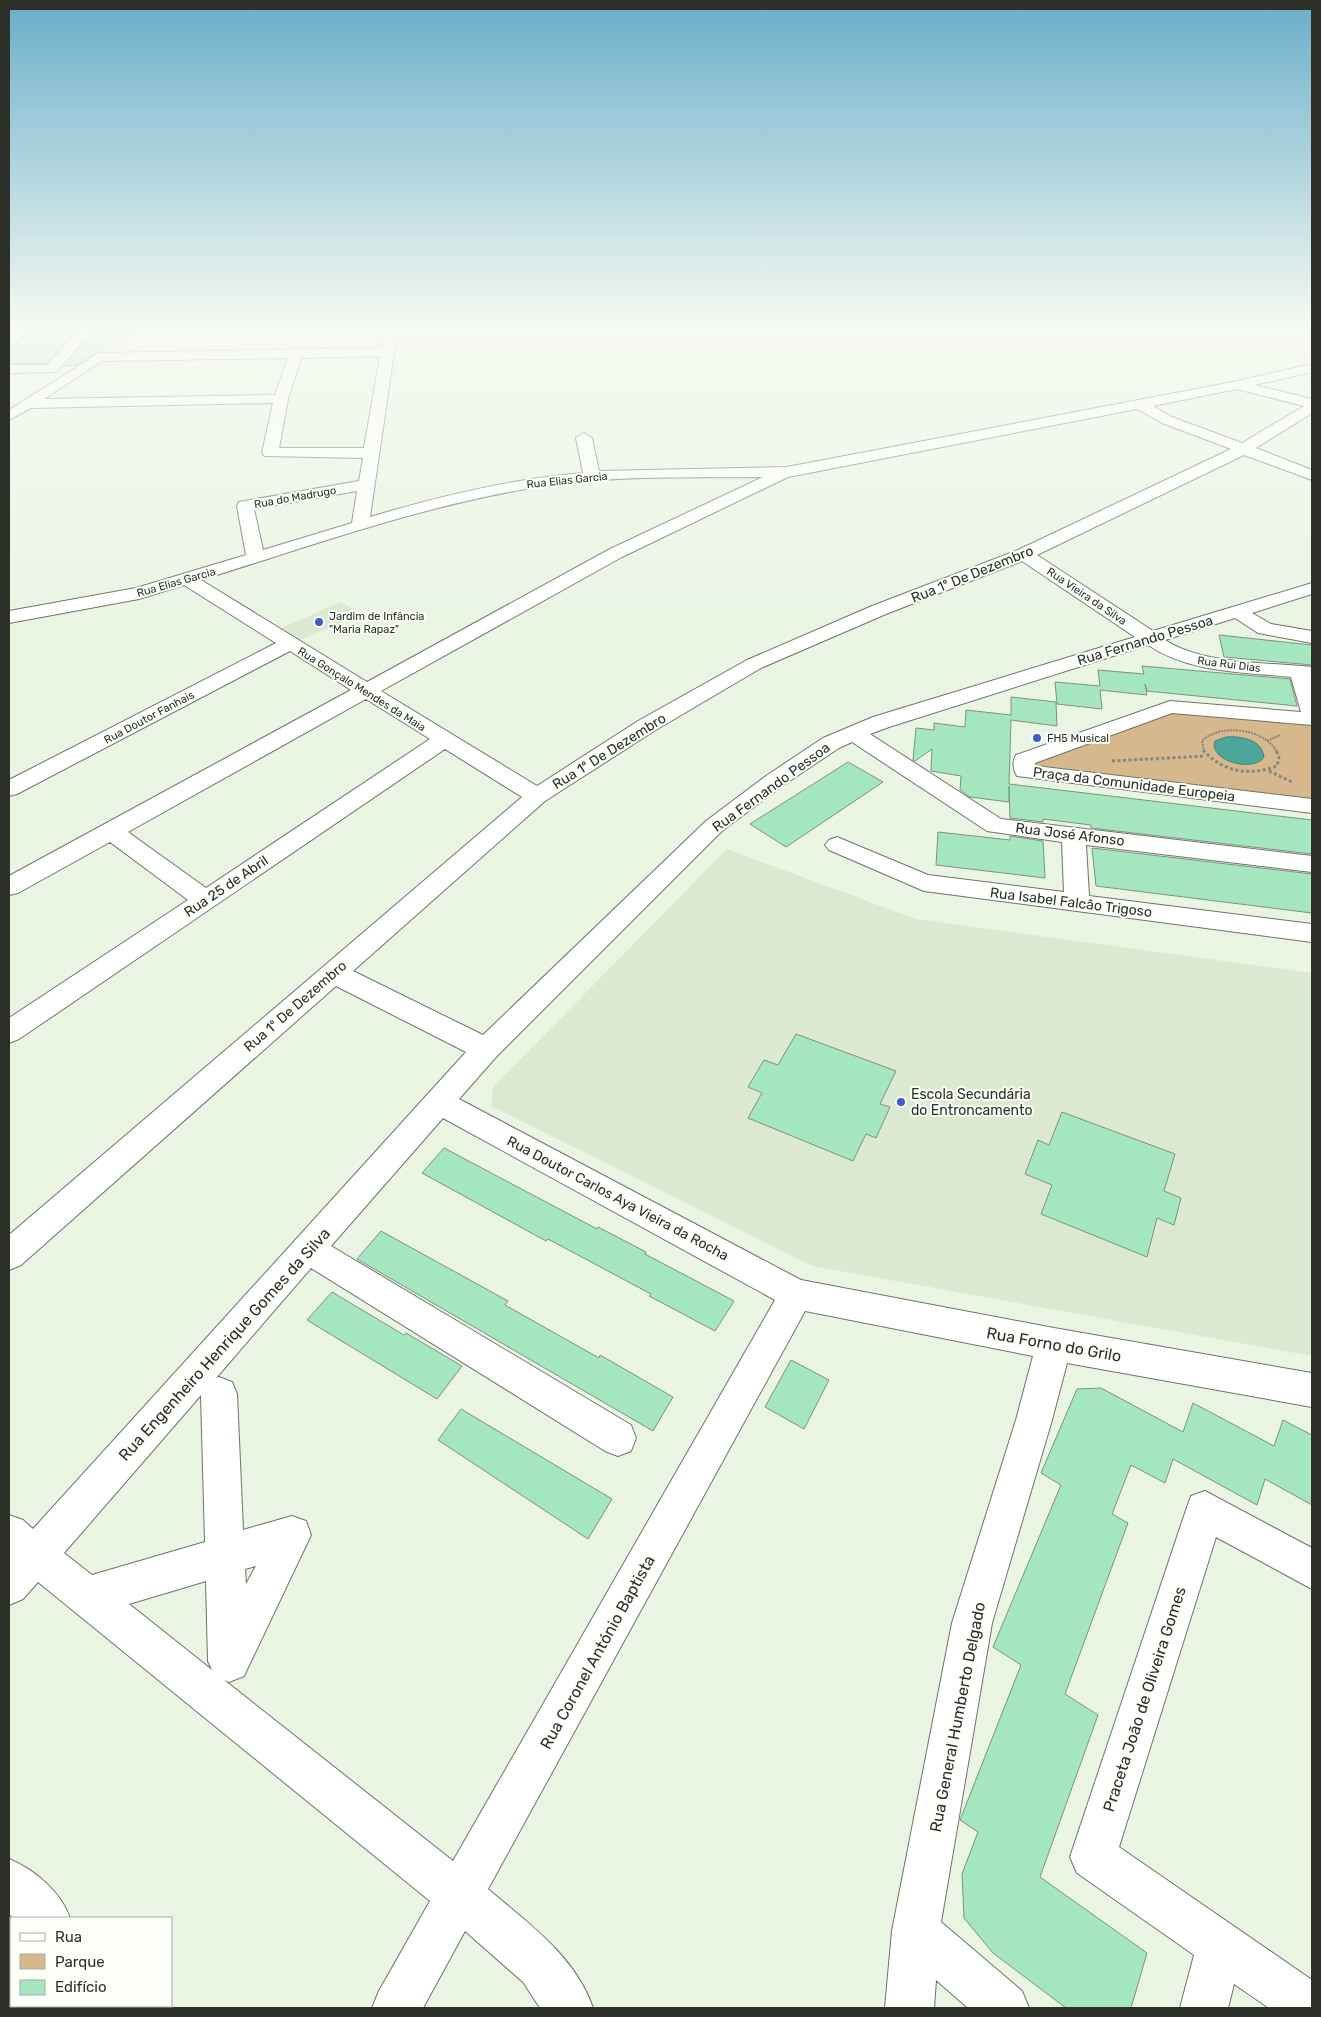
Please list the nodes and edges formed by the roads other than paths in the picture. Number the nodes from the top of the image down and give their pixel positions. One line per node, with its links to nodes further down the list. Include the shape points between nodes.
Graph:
1 (276, 421): 8 (street, via 270,453)
2 (377, 421): 8 (street)
3 (1046, 421): 9 (street, Rua Elias Garcia)
4 (1170, 421): 7 (street)
5 (1289, 421): 7 (street, Rua 1º De Dezembro)
6 (584, 438): 11 (street)
7 (1244, 449): 10 (street); 14 (street, Rua 1º De Dezembro)
8 (372, 453): 12 (street)
9 (787, 472): 11 (street, Rua Elias Garcia); 24 (street, via 616,553)
10 (1312, 475)
11 (592, 477): 13 (street, Rua Elias Garcia, via 489,490)
12 (367, 484): 13 (street); 15 (street, Rua do Madrugo, via 245,506)
13 (360, 525): 15 (street, Rua Elias Garcia)
14 (1024, 554): 21 (street, Rua Vieira da Silva); 30 (street, Rua 1º De Dezembro, via 879,610 754,664 646,726)
15 (256, 558): 16 (street, Rua Elias Garcia)
16 (188, 580): 19 (street, Rua Elias Garcia, via 103,602); 22 (street, Rua Gonçalo Mendes da Maia)
17 (1312, 588): 18 (street, Rua Fernando Pessoa)
18 (1237, 611): 20 (street, via 1265,629); 21 (street, Rua Fernando Pessoa)
19 (9, 617)
20 (1312, 637)
21 (1150, 638): 23 (street, Rua Rui Dias, via 1187,658); 27 (street, Rua Fernando Pessoa)
22 (289, 644): 24 (street, Rua Gonçalo Mendes da Maia); 29 (street, Rua Doutor Fanhais)
23 (1305, 672): 25 (street)
24 (366, 692): 28 (street, Rua Gonçalo Mendes da Maia); 32 (street)
25 (1312, 713)
26 (1312, 719): 31 (street, Praça da Comunidade Europeia, via 1170,707 1024,760 1025,771)
27 (853, 733): 33 (street, Rua José Afonso, via 995,826); 42 (street, Rua Fernando Pessoa, via 823,748 714,826)
28 (444, 740): 30 (street, Rua Gonçalo Mendes da Maia); 37 (street, Rua 25 de Abril)
29 (9, 790)
30 (537, 796): 40 (street, Rua 1º De Dezembro)
31 (1312, 806)
32 (111, 831): 36 (street); 37 (street)
33 (1074, 834): 35 (street, Rua José Afonso); 38 (street)
34 (837, 845): 38 (street, Rua Isabel Falcão Trigoso, via 924,883)
35 (1312, 864)
36 (9, 887)
37 (206, 900): 41 (street, Rua 25 de Abril)
38 (1077, 902): 39 (street, Rua Isabel Falcão Trigoso)
39 (1312, 932)
40 (334, 973): 42 (street); 45 (street, Rua 1º De Dezembro)
41 (9, 1032)
42 (486, 1049): 43 (street, Rua Fernando Pessoa)
43 (439, 1102): 44 (street, Rua Engenheiro Henrique Gomes da Silva); 46 (street, Rua Doutor Carlos Aya Vieira da Rocha)
44 (308, 1249): 50 (street); 52 (street, Rua Engenheiro Henrique Gomes da Silva)
45 (9, 1255)
46 (796, 1294): 47 (street, Rua Forno do Grilo); 57 (street, Rua Coronel António Baptista)
47 (1054, 1344): 48 (street, Rua Forno do Grilo); 59 (street, Rua General Humberto Delgado, via 972,1623)
48 (1312, 1390)
49 (219, 1394): 51 (street)
50 (618, 1438)
51 (225, 1555): 54 (street); 55 (street); 55 (street, via 292,1535)
52 (18, 1558): 54 (street)
53 (1312, 1570): 60 (street, Praceta João de Oliveira Gomes, via 1205,1510 1093,1857)
54 (87, 1597): 55 (street)
55 (220, 1678): 57 (street)
56 (9, 1882): 58 (street)
57 (460, 1896): 61 (street, Rua Coronel António Baptista); 62 (street, via 540,1965)
58 (45, 1917)
59 (916, 1931): 63 (street, Rua General Humberto Delgado); 64 (street)
60 (1220, 1945): 65 (street); 66 (street, Praceta João de Oliveira Gomes)
61 (396, 2008)
62 (568, 2008)
63 (910, 2008)
64 (1005, 2008)
65 (1204, 2008)
66 (1311, 2008)

